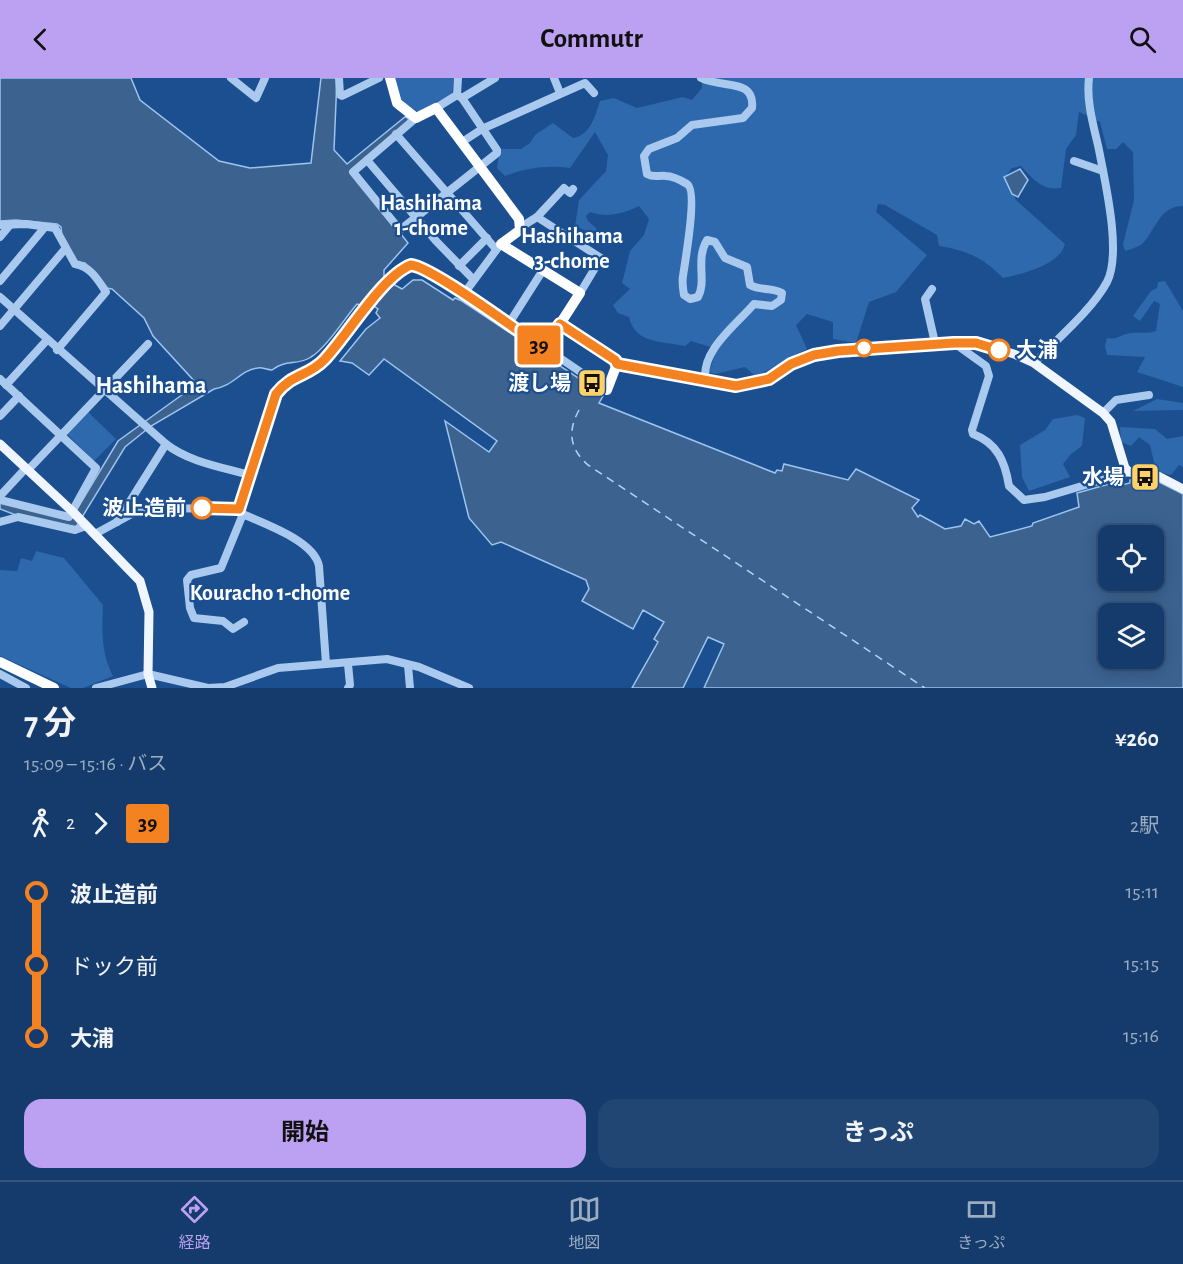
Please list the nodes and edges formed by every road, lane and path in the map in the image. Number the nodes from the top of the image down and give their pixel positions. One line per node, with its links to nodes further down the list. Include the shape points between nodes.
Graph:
1 (231, 78): 2 (street, via 256,98)
2 (265, 78)
3 (339, 78): 4 (street, via 342,96)
4 (379, 78)
5 (390, 78): 15 (highway, via 397,103)
6 (458, 78): 13 (street)
7 (495, 78): 13 (street)
8 (554, 78): 11 (street)
9 (701, 78): 55 (street, via 742,82 752,92 753,108 743,118 692,125 677,138 649,149 644,156 647,174 674,178 692,190 692,218 682,277 684,295 690,299 698,297 702,289 701,250 707,240 715,242 730,262 747,267 750,285 782,293 781,300 772,306 754,304 710,352 704,372)
10 (1089, 78): 22 (street, via 1090,107)
11 (560, 93): 12 (street, via 585,83); 16 (street)
12 (594, 93)
13 (460, 97): 14 (street); 16 (street)
14 (436, 108): 15 (highway); 18 (highway)
15 (416, 118): 17 (street)
16 (482, 129): 18 (street); 21 (street, via 497,150)
17 (396, 134): 19 (street); 24 (street)
18 (462, 142): 21 (highway)
19 (367, 160): 25 (street); 25 (street, via 353,172 400,231)
20 (1074, 161): 22 (street)
21 (479, 166): 24 (street); 30 (highway)
22 (1103, 171): 53 (street, via 1112,241 1108,280 1088,308)
23 (573, 189): 26 (street, via 570,193 564,188)
24 (447, 190): 25 (street); 32 (street)
25 (415, 217): 35 (street)
26 (537, 217): 30 (street); 40 (street, via 601,258)
27 (0, 225): 28 (street)
28 (10, 225): 29 (street); 31 (street)
29 (45, 226): 34 (street, via 58,230); 38 (street)
30 (521, 226): 33 (highway)
31 (0, 237)
32 (487, 238): 33 (street); 35 (street)
33 (498, 246): 36 (highway); 37 (street)
34 (65, 249): 43 (street); 52 (street, via 75,264 83,265 98,279 105,292)
35 (459, 266): 37 (street)
36 (543, 270): 40 (highway); 45 (street)
37 (473, 279): 41 (street)
38 (0, 281)
39 (932, 289): 48 (street, via 925,299)
40 (580, 293): 44 (highway)
41 (463, 295): 45 (street); 68 (street, via 416,266 399,271 323,361 285,382 276,394)
42 (0, 297): 43 (street)
43 (14, 309): 46 (street); 47 (street)
44 (560, 324): 51 (street); 54 (highway)
45 (508, 325): 51 (street)
46 (0, 326)
47 (47, 340): 52 (street); 56 (street)
48 (935, 343): 49 (main road); 55 (main road, via 814,355 769,379 736,386)
49 (954, 343): 53 (main road, via 992,347); 67 (street, via 986,366 989,376 973,434 989,440 1006,468 1009,486 1024,500)
50 (148, 344): 58 (street)
51 (544, 349): 57 (street)
52 (57, 350): 58 (street)
53 (1034, 363): 61 (main road)
54 (617, 364): 55 (main road); 57 (highway)
55 (706, 381)
56 (3, 382): 60 (street)
57 (607, 390)
58 (103, 391): 63 (street); 64 (street)
59 (1149, 395): 61 (street, via 1116,400)
60 (19, 396): 62 (street); 63 (street)
61 (1103, 413): 67 (main road, via 1111,422)
62 (0, 416)
63 (60, 436): 66 (street); 72 (street, via 96,468)
64 (166, 444): 68 (street, via 195,460); 74 (street)
65 (1, 448): 66 (main road)
66 (27, 469): 70 (street); 72 (main road)
67 (1129, 472): 69 (main road, via 1158,476)
68 (249, 475): 71 (street)
69 (1183, 489)
70 (0, 498): 72 (street, via 69,517)
71 (241, 511): 74 (street, via 149,508); 77 (street, via 221,568 191,575 187,580 194,618 223,621 233,629); 79 (street, via 306,544 317,555)
72 (73, 512): 75 (main road)
73 (0, 522): 75 (street, via 18,517 75,530)
74 (117, 522): 76 (street)
75 (86, 526): 76 (main road)
76 (95, 534): 83 (main road, via 140,581 149,612)
77 (244, 622)
78 (0, 662): 85 (highway)
79 (326, 664): 80 (street); 83 (street, via 278,668 225,687 208,688)
80 (348, 664): 81 (street, via 387,659); 88 (street)
81 (408, 664): 89 (street); 90 (street)
82 (0, 674): 84 (street)
83 (148, 674): 86 (street); 87 (main road)
84 (26, 688)
85 (54, 688)
86 (96, 688)
87 (152, 688)
88 (348, 688)
89 (410, 688)
90 (469, 688)

